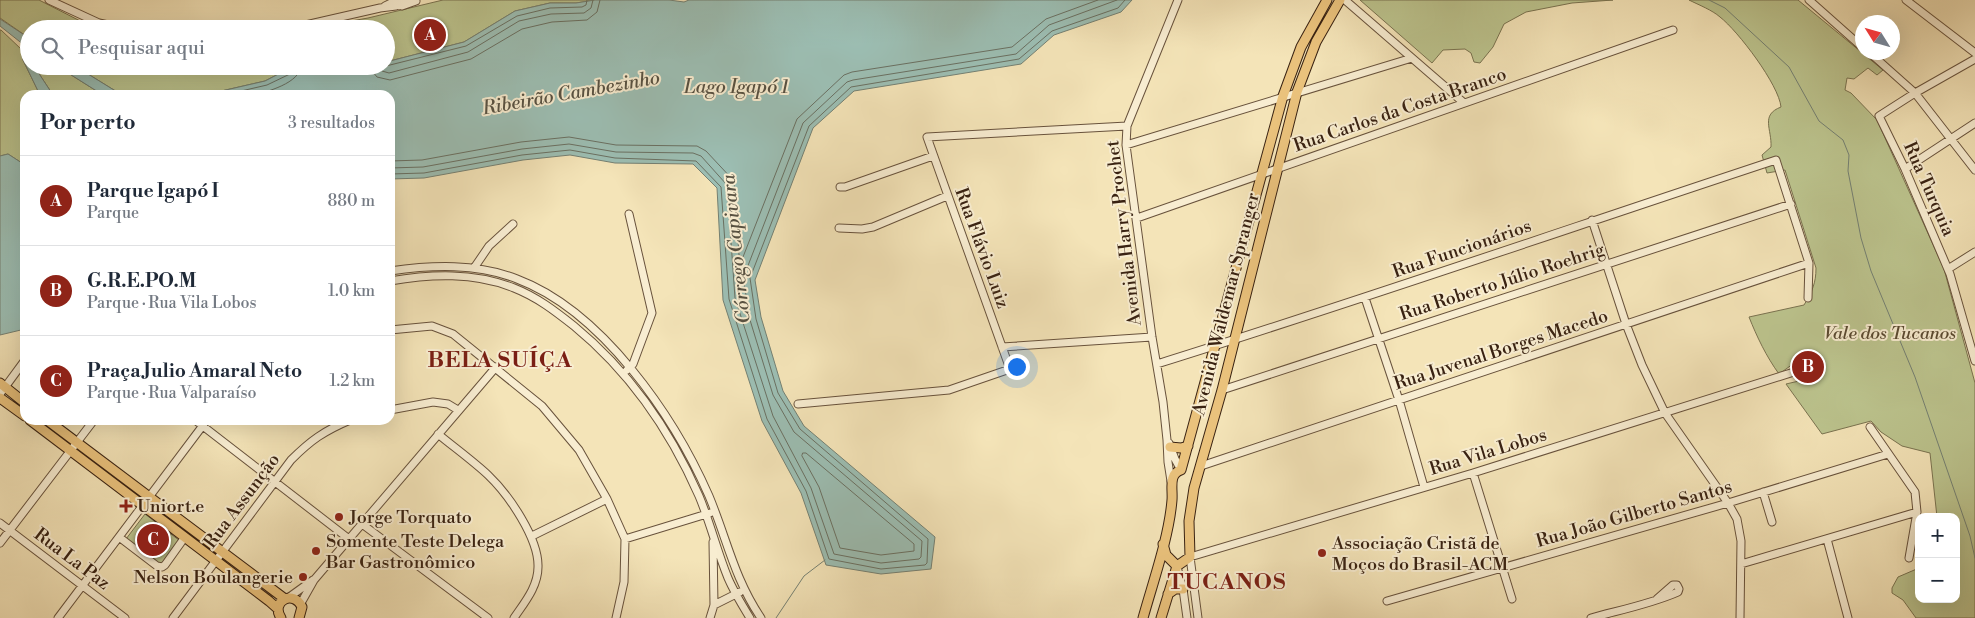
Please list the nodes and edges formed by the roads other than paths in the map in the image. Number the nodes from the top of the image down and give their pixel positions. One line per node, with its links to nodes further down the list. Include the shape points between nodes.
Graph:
1 (49, 0): 11 (street)
2 (406, 0): 10 (street)
3 (1178, 0): 24 (street, Avenida Harry Prochet)
4 (1328, 0): 21 (main road, Avenida Waldemar Spranger, via 1301,47)
5 (1340, 0): 19 (main road, Avenida Waldemar Spranger, via 1316,42)
6 (1345, 0): 16 (street)
7 (1810, 0): 14 (street)
8 (1906, 0): 15 (street)
9 (416, 1): 10 (street)
10 (397, 3): 12 (street)
11 (92, 20)
12 (327, 20)
13 (1673, 30): 22 (street, Rua Carlos da Costa Branco)
14 (1855, 41)
15 (1975, 53)
16 (1412, 58): 19 (street); 22 (street)
17 (1975, 59): 20 (street)
18 (1878, 60): 20 (street)
19 (1297, 92): 21 (street); 28 (main road, Avenida Waldemar Spranger)
20 (1915, 93): 25 (street); 29 (street, Rua Turquia, via 1879,116)
21 (1283, 96): 26 (street); 31 (main road, Avenida Waldemar Spranger)
22 (1464, 103): 28 (street, Rua Carlos da Costa Branco)
23 (1975, 124): 25 (street)
24 (1127, 126): 26 (street, Avenida Harry Prochet); 27 (street, Rua Flávio Luiz, via 926,137)
25 (1950, 139): 29 (street); 30 (street)
26 (1126, 145): 36 (street, Avenida Harry Prochet)
27 (933, 156): 32 (street); 33 (street, Rua Flávio Luiz)
28 (1277, 169): 31 (street, Rua Carlos da Costa Branco); 47 (main road, Avenida Waldemar Spranger)
29 (1906, 170): 44 (street, Rua Turquia)
30 (1975, 170)
31 (1261, 175): 36 (street, Rua Carlos da Costa Branco); 46 (main road, Avenida Waldemar Spranger)
32 (840, 187)
33 (947, 196): 39 (street, via 873,227); 61 (street, Rua Flávio Luiz)
34 (1791, 204): 37 (street, Rua Funcionários, via 1776,160); 41 (street); 42 (street, Rua Roberto Júlio Roehrig)
35 (629, 214): 66 (street, via 652,313)
36 (1137, 218): 56 (street, Avenida Harry Prochet)
37 (1592, 220): 42 (street); 51 (street, Rua Funcionários)
38 (513, 224): 43 (street, via 490,246)
39 (839, 228)
40 (1975, 252): 44 (street)
41 (1809, 263): 52 (street); 53 (street, Rua Juvenal Borges Macedo)
42 (1606, 264): 53 (street); 58 (street, Rua Roberto Júlio Roehrig)
43 (474, 268): 45 (street, via 446,266); 48 (street)
44 (1948, 269): 54 (street, Rua Turquia)
45 (395, 270)
46 (1235, 274): 47 (main road); 60 (main road, Avenida Waldemar Spranger)
47 (1250, 276): 59 (main road, Avenida Waldemar Spranger)
48 (517, 278): 50 (street); 66 (street, via 571,311)
49 (395, 280): 50 (street, via 465,276)
50 (513, 287): 68 (street, via 550,306)
51 (1365, 298): 58 (street); 59 (street, Rua Funcionários)
52 (1808, 298)
53 (1626, 324): 75 (street, Rua Juvenal Borges Macedo); 80 (street)
54 (1967, 328): 57 (street); 62 (street, Rua Turquia)
55 (395, 330): 65 (street, via 432,326 453,334)
56 (1152, 336): 61 (street); 63 (street, Avenida Harry Prochet)
57 (1975, 336)
58 (1379, 339): 72 (street, Rua Roberto Júlio Roehrig); 75 (street)
59 (1234, 340): 60 (street, Rua Funcionários); 72 (main road, Avenida Waldemar Spranger)
60 (1215, 346): 63 (street, Rua Funcionários); 93 (main road, Avenida Waldemar Spranger)
61 (1002, 347): 76 (street, Rua Flávio Luiz, via 1010,369 950,390)
62 (1975, 361)
63 (1158, 364): 91 (street, Avenida Harry Prochet)
64 (20, 366): 71 (street)
65 (496, 367): 78 (street); 103 (street, via 542,406 579,450)
66 (630, 367): 68 (street); 69 (street)
67 (1794, 372): 80 (street, Rua Vila Lobos)
68 (623, 373): 70 (street)
69 (639, 378): 70 (street); 88 (street)
70 (632, 384): 90 (street)
71 (2, 388): 74 (main road)
72 (1222, 390): 95 (main road, Avenida Waldemar Spranger)
73 (0, 398): 79 (main road)
74 (20, 400)
75 (1398, 400): 95 (street, Rua Juvenal Borges Macedo); 100 (street)
76 (798, 404)
77 (395, 409): 78 (street, via 433,402 448,404)
78 (458, 410): 89 (street)
79 (20, 412)
80 (1666, 413): 97 (street, Rua Vila Lobos); 105 (street)
81 (38, 425): 92 (main road)
82 (52, 425): 92 (main road)
83 (90, 425): 92 (street)
84 (203, 425): 104 (street)
85 (207, 425): 98 (street)
86 (338, 425): 98 (street, Rua Assunção, via 308,444)
87 (1870, 427): 94 (street)
88 (678, 433): 90 (street); 106 (street)
89 (438, 434): 111 (street); 114 (street, via 489,476)
90 (669, 437): 108 (street)
91 (1169, 444): 93 (main road, via 1181,448); 96 (street, Avenida Harry Prochet); 99 (street, Avenida Harry Prochet)
92 (73, 446): 104 (main road); 112 (street)
93 (1188, 446): 96 (main road, Avenida Waldemar Spranger)
94 (1888, 454): 102 (street, Rua João Gilberto Santos); 107 (street, via 1915,492)
95 (1201, 466): 101 (main road, Avenida Waldemar Spranger)
96 (1182, 470): 99 (main road, Avenida Waldemar Spranger, via 1173,476); 101 (main road, via 1189,474)
97 (1473, 473): 100 (street, Rua Vila Lobos); 127 (street)
98 (274, 482): 117 (street); 122 (street, Rua Assunção)
99 (1172, 484): 121 (main road)
100 (1424, 487): 123 (street, Rua Vila Lobos)
101 (1194, 488): 123 (main road, Avenida Waldemar Spranger, via 1189,521)
102 (1763, 492): 105 (street, Rua João Gilberto Santos); 109 (street)
103 (607, 499): 114 (street); 118 (street)
104 (146, 501): 115 (street); 116 (main road); 122 (main road)
105 (1728, 503): 125 (street, via 1737,519 1742,541); 127 (street, Rua João Gilberto Santos)
106 (715, 511): 108 (street); 131 (street)
107 (1916, 512): 119 (street); 124 (street)
108 (706, 514): 113 (street); 118 (street)
109 (1772, 522)
110 (0, 523): 112 (street, Rua La Paz)
111 (362, 524): 117 (street); 146 (street)
112 (8, 530): 120 (street); 129 (street, Rua La Paz)
113 (713, 534): 134 (street); 139 (street)
114 (532, 536): 147 (street, via 538,568 531,595)
115 (119, 537): 116 (street, via 162,567); 129 (street)
116 (185, 537): 122 (main road)
117 (349, 539): 128 (street)
118 (625, 539): 148 (street, via 624,582)
119 (1827, 539): 125 (street); 141 (street)
120 (0, 543)
121 (1163, 544): 126 (main road, via 1166,555); 152 (main road)
122 (220, 557): 135 (main road); 140 (main road, via 269,601); 144 (street, Rua Assunção)
123 (1190, 558): 126 (main road); 155 (street)
124 (1909, 558)
125 (1741, 564): 157 (street)
126 (1177, 566): 130 (street); 133 (main road)
127 (1502, 568): 136 (street); 137 (street, Rua João Gilberto Santos)
128 (314, 580): 135 (street); 138 (street)
129 (82, 585): 142 (street); 143 (street, Rua La Paz)
130 (1183, 589): 133 (main road, via 1175,589); 154 (street)
131 (744, 590): 134 (street); 151 (street)
132 (1668, 593): 156 (street)
133 (1168, 594): 153 (main road)
134 (736, 595): 139 (street); 150 (street)
135 (286, 598): 138 (main road, via 295,598); 140 (main road, via 280,603)
136 (1512, 599)
137 (1387, 601)
138 (300, 603): 145 (main road, via 302,611)
139 (714, 605): 149 (street)
140 (278, 615)
141 (1848, 617): 158 (street)
142 (58, 618)
143 (125, 618)
144 (173, 618)
145 (299, 618)
146 (488, 618)
147 (514, 618)
148 (616, 618)
149 (710, 618)
150 (750, 618)
151 (761, 618)
152 (1143, 618)
153 (1162, 618)
154 (1187, 618)
155 (1198, 618)
156 (1591, 618)
157 (1740, 618)
158 (1838, 618)

